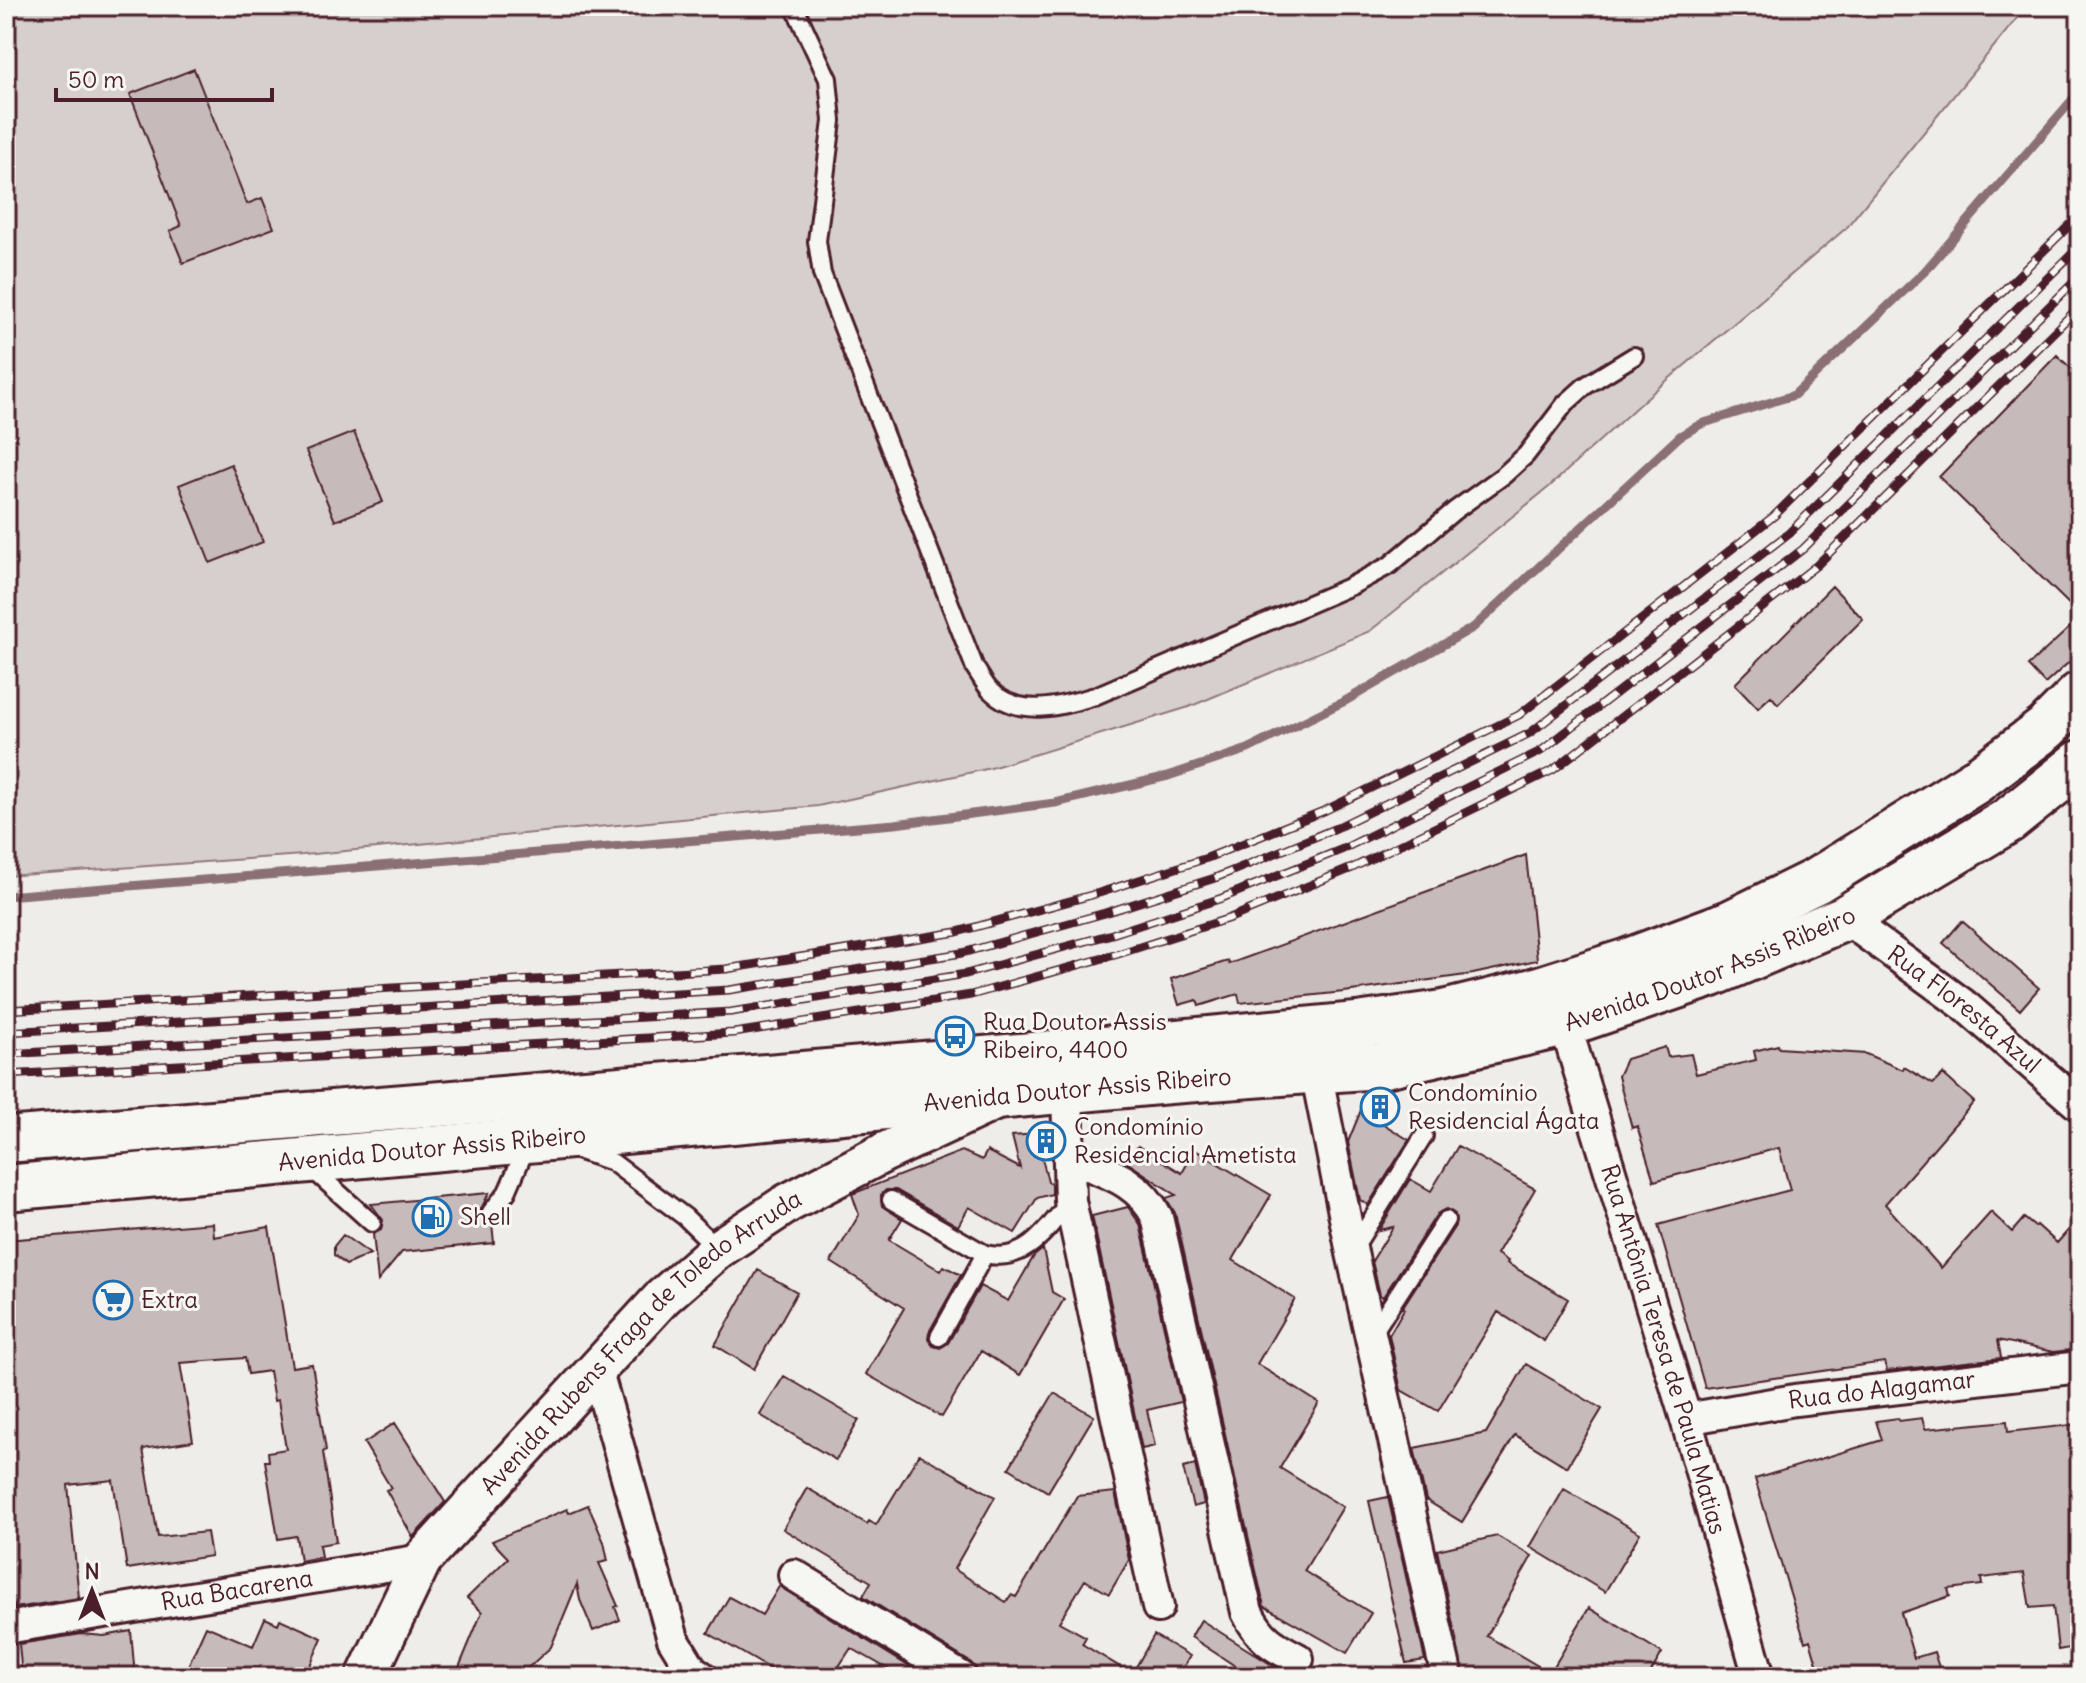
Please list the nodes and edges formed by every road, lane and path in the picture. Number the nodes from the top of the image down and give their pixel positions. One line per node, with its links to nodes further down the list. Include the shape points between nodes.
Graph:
1 (794, 6): 2 (lane, via 828,79 832,121 817,241 822,274 975,668 1010,704 1037,709 1095,696 1390,565 1526,455 1585,386)
2 (1634, 356)
3 (2080, 694): 13 (main road, Avenida Doutor Assis Ribeiro, via 2046,728 1976,781 1816,881 1730,923 1628,961 1443,1013 1120,1047)
4 (2080, 763): 5 (main road, Avenida Doutor Assis Ribeiro, via 2009,820)
5 (1845, 918): 6 (main road, Avenida Doutor Assis Ribeiro, via 1712,974); 10 (street, Rua Floresta Azul, via 1964,1005)
6 (1565, 1024): 7 (main road, Avenida Doutor Assis Ribeiro, via 1380,1066); 29 (street, Rua Antônia Teresa de Paula Matias)
7 (1316, 1071): 8 (main road, Avenida Doutor Assis Ribeiro); 23 (street)
8 (1067, 1091): 9 (main road, Avenida Doutor Assis Ribeiro); 14 (street)
9 (1002, 1097): 12 (main road, Avenida Doutor Assis Ribeiro); 22 (street, Avenida Rubens Fraga de Toledo Arruda, via 788,1203)
10 (2080, 1106)
11 (1424, 1136): 23 (lane)
12 (536, 1138): 15 (main road, Avenida Doutor Assis Ribeiro); 19 (lane); 22 (lane, via 612,1162)
13 (6, 1140)
14 (1069, 1157): 18 (street); 34 (street, via 1128,1183 1147,1197 1157,1217 1247,1612 1257,1632)
15 (303, 1161): 16 (main road, Avenida Doutor Assis Ribeiro); 21 (lane)
16 (6, 1188)
17 (891, 1200): 24 (lane)
18 (1070, 1201): 24 (lane, via 1025,1250 1011,1256); 32 (street)
19 (491, 1212)
20 (1446, 1220): 26 (lane)
21 (372, 1223)
22 (718, 1249): 28 (street, Avenida Rubens Fraga de Toledo Arruda, via 663,1297)
23 (1352, 1253): 26 (street)
24 (985, 1254): 25 (lane)
25 (939, 1337)
26 (1370, 1337): 38 (street)
27 (2080, 1367): 29 (street, Rua do Alagamar, via 1795,1400)
28 (596, 1368): 30 (street, Avenida Rubens Fraga de Toledo Arruda); 36 (street, via 673,1639)
29 (1686, 1419): 39 (street, Rua Antônia Teresa de Paula Matias)
30 (422, 1560): 33 (street, Rua Bacarena); 35 (street, Avenida Rubens Fraga de Toledo Arruda)
31 (794, 1575): 37 (street)
32 (1158, 1607)
33 (6, 1628)
34 (1298, 1659)
35 (366, 1677)
36 (702, 1677)
37 (961, 1677)
38 (1447, 1677)
39 (1759, 1677)

